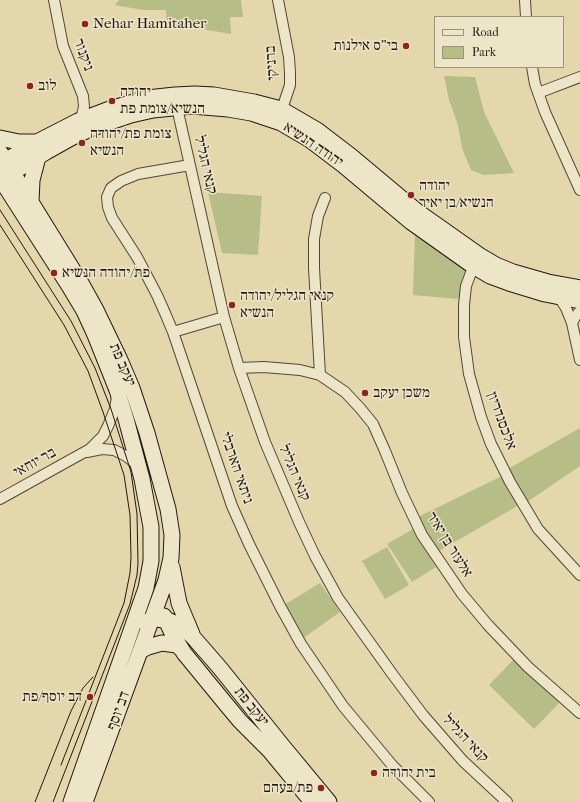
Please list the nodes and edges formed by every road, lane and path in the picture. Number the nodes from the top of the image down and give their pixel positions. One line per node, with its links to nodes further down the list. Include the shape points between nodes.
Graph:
1 (54, 0): 8 (street, ניקנור, via 63,46)
2 (278, 0): 11 (street, ברניקי, via 290,73 290,85)
3 (525, 0): 4 (street)
4 (526, 16)
5 (532, 68): 7 (street)
6 (580, 77): 7 (street)
7 (538, 93): 17 (street)
8 (83, 96): 10 (street, ניקנור, via 93,106); 12 (street, ניקנור, via 84,107)
9 (176, 101): 10 (main road, יהודה הנשיא, via 147,98); 11 (main road, יהודה הנשיא); 14 (main road, יהודה הנשיא, via 113,121); 15 (street, קנאי הגליל)
10 (107, 110): 12 (main road, יהודה הנשיא)
11 (281, 116): 20 (main road, יהודה הנשיא, via 411,222)
12 (78, 121): 14 (main road, יהודה הנשיא)
13 (0, 138): 14 (main road, via 19,142)
14 (37, 150): 16 (main road, יהודה הנשיא); 19 (main road)
15 (190, 165): 25 (street, קנאי הגליל); 27 (street, ניתאי הארבלי, via 138,174 111,188 107,197 112,218 154,288)
16 (3, 170): 19 (main road, יעקב פת); 31 (main road, יעקב פת, via 84,311)
17 (580, 190)
18 (325, 198): 30 (street, via 318,216 314,239)
19 (31, 202): 35 (main road, יעקב פת, via 96,310 132,388 168,509 172,535)
20 (476, 261): 21 (main road, יהודה הנשיא, via 548,282); 22 (main road, יהודה הנשיא, via 490,276 509,284); 37 (street, אלכסנדריון, via 466,286 464,337 469,374 481,416 510,482 538,529)
21 (580, 288)
22 (559, 297): 23 (main road, יהודה הנשיא); 26 (street)
23 (580, 301)
24 (580, 311): 26 (street)
25 (224, 317): 27 (street); 29 (street, קנאי הגליל)
26 (572, 323): 28 (street)
27 (173, 332): 49 (street, ניתאי הארבלי, via 232,506 283,612 301,644 343,706 392,765)
28 (580, 360)
29 (239, 368): 30 (street, אלעזר בן יאיר, via 282,368); 50 (street, קנאי הגליל, via 276,470 315,556 338,598 424,715 463,761)
30 (320, 375): 44 (street, אלעזר בן יאיר, via 345,392 373,424 422,535 462,594 528,667)
31 (117, 390): 32 (street, בר יוחאי, via 115,409 106,432); 33 (main road, יעקב פת)
32 (85, 452): 33 (street, בר יוחאי, via 111,449); 34 (street, בר יוחאי)
33 (139, 466): 36 (main road, יעקב פת, via 151,527)
34 (0, 499)
35 (171, 558): 38 (main road, יעקב פת); 41 (main road, via 180,606)
36 (150, 566): 38 (main road, יעקב פת); 40 (main road, יעקב פת, via 146,588)
37 (580, 575)
38 (159, 601): 39 (main road, יעקב פת)
39 (159, 620): 40 (main road, via 138,625); 41 (main road, יעקב פת, via 181,626); 42 (main road, יעקב פת); 43 (main road, דב יוסף)
40 (128, 637): 45 (main road, דב יוסף)
41 (197, 642): 48 (main road, יעקב פת)
42 (182, 650): 43 (main road, via 177,645 162,643); 47 (main road, יעקב פת, via 224,703 274,756)
43 (140, 651): 46 (main road, דב יוסף)
44 (580, 713)
45 (71, 802)
46 (85, 802)
47 (312, 802)
48 (329, 802)
49 (430, 802)
50 (508, 802)

